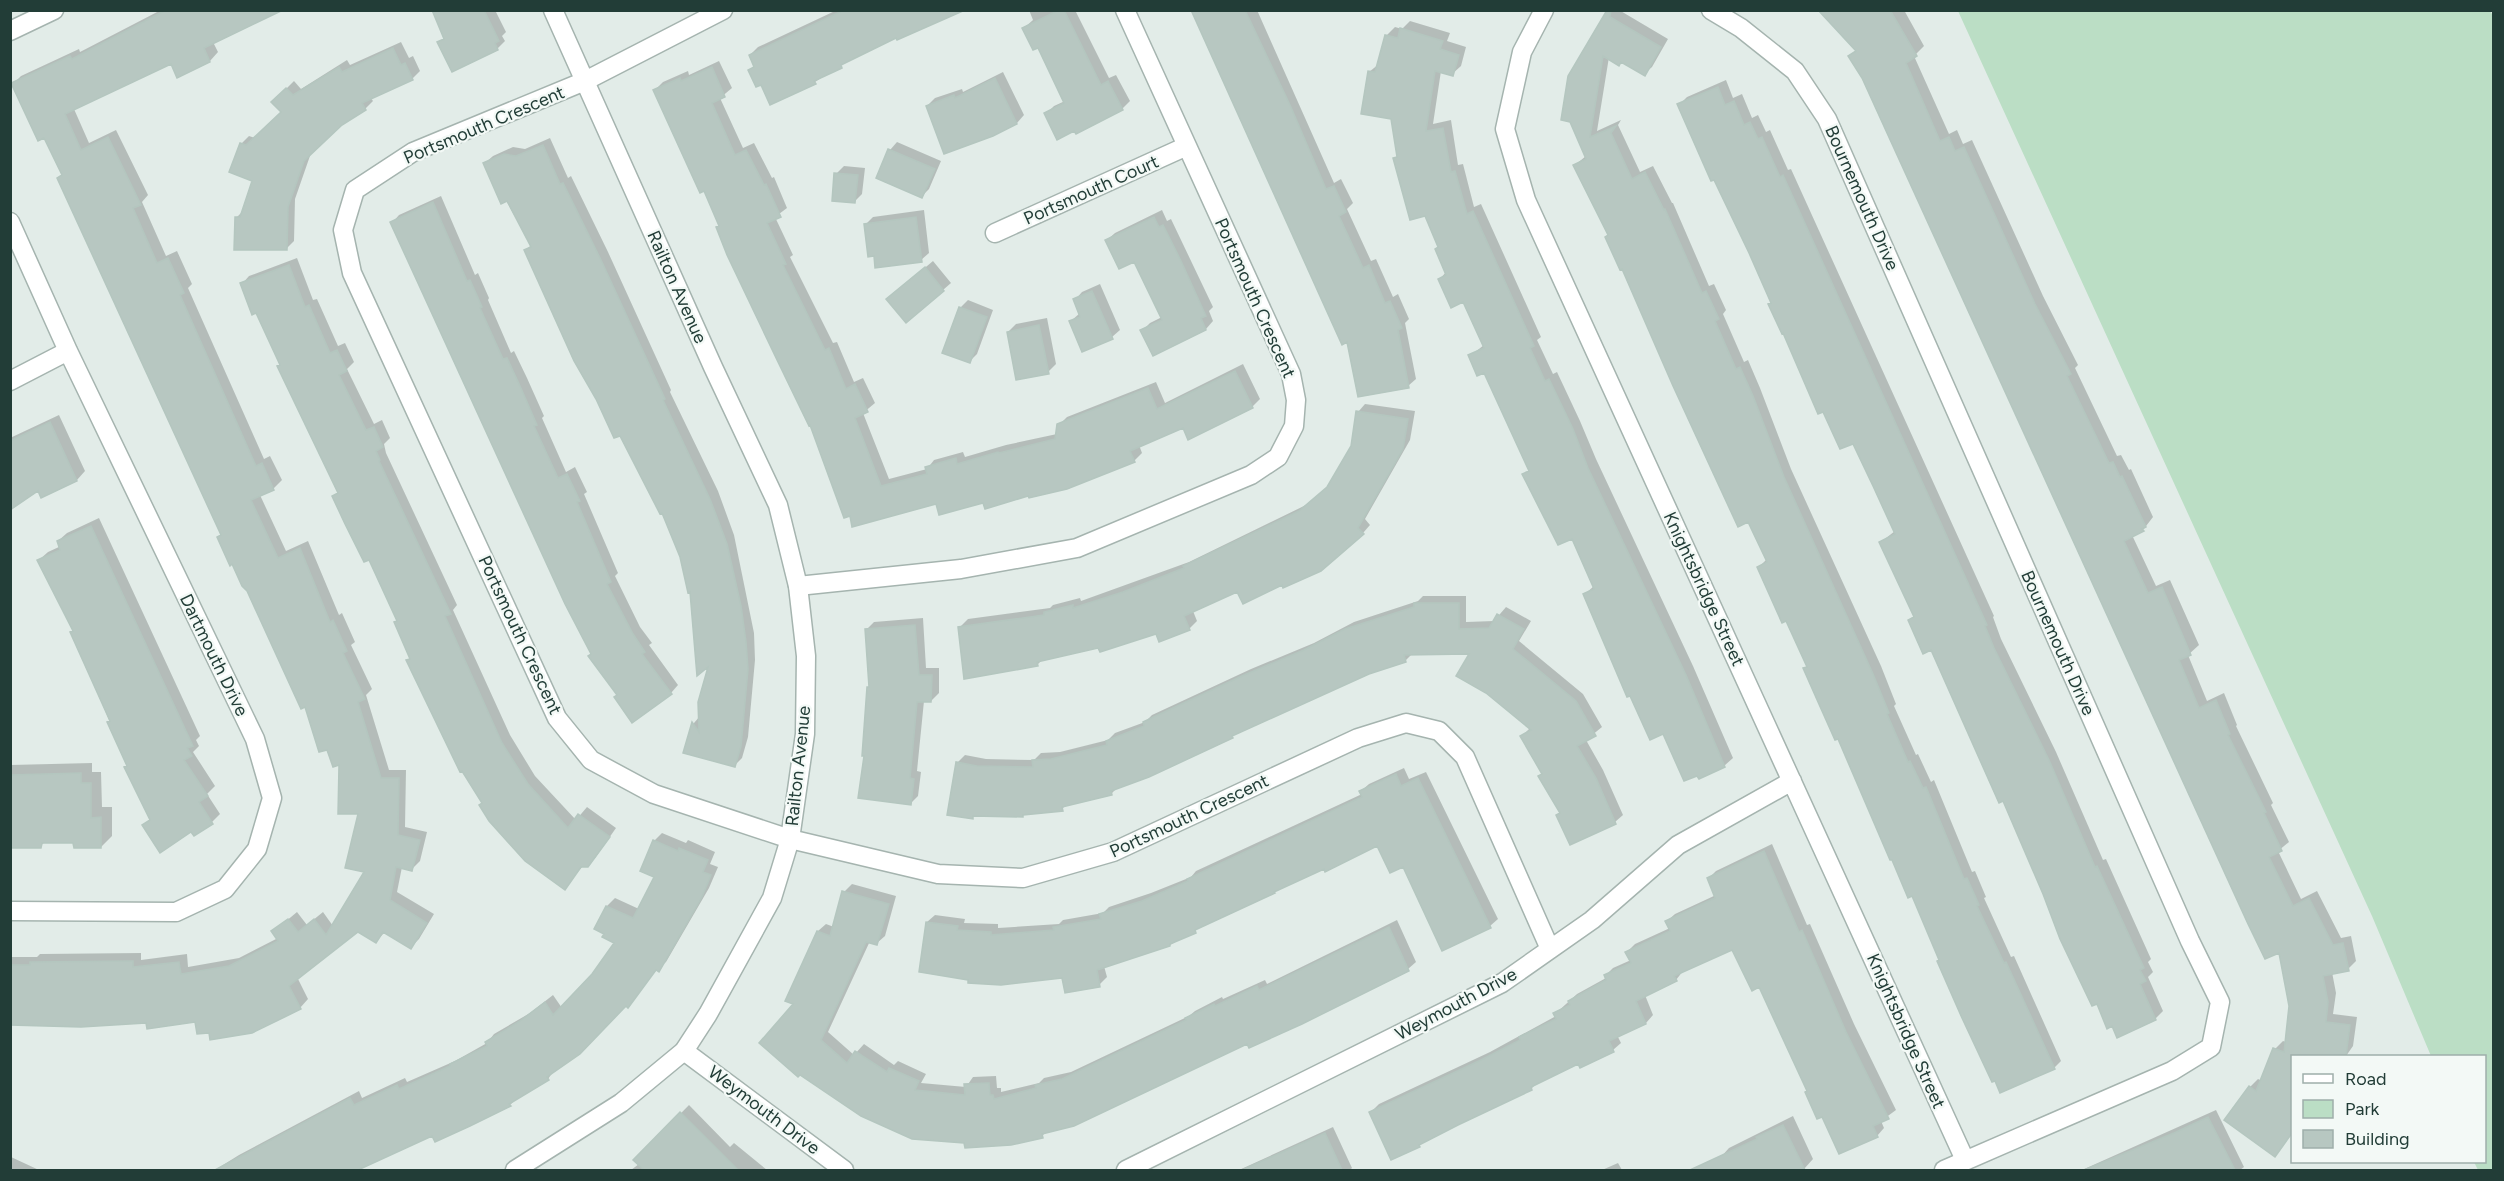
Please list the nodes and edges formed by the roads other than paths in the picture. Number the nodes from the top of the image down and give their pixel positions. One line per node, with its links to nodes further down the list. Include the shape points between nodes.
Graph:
1 (54, 10): 7 (street)
2 (553, 10): 8 (street, Railton Avenue)
3 (723, 10): 8 (street, Portsmouth Crescent)
4 (1125, 10): 9 (street, Portsmouth Crescent)
5 (1544, 10): 15 (street, Knightsbridge Street, via 1522,52 1505,129 1526,200)
6 (1711, 10): 20 (street, Bournemouth Drive, via 1741,28 1795,71 1827,119 2220,1002 2211,1047 2182,1065)
7 (10, 31)
8 (585, 81): 14 (street, Railton Avenue, via 778,505); 16 (street, Portsmouth Crescent, via 413,152 355,190 343,230 352,273 557,718 591,760 654,794)
9 (1187, 146): 11 (street, Portsmouth Court); 14 (street, Portsmouth Crescent, via 1292,374 1294,426 1278,457 1251,475 1077,548 961,569)
10 (10, 222): 12 (street, Dartmouth Drive)
11 (995, 233)
12 (68, 351): 13 (street); 17 (street, Dartmouth Drive, via 255,739 272,798 257,849 225,889 176,912)
13 (10, 381)
14 (798, 586): 16 (street, Railton Avenue, via 806,656 805,734)
15 (1792, 780): 18 (street, Weymouth Drive, via 1678,845 1592,920); 20 (street, Knightsbridge Street)
16 (790, 839): 18 (street, Portsmouth Crescent, via 938,874 1023,878 1113,852 1358,738 1406,723 1439,731 1465,757); 19 (street, Railton Avenue, via 772,898)
17 (10, 911)
18 (1550, 949): 23 (street, Weymouth Drive, via 1502,983)
19 (684, 1051): 21 (street, Railton Avenue, via 621,1103); 22 (street, Weymouth Drive)
20 (1965, 1160): 24 (street, Bournemouth Drive)
21 (515, 1170)
22 (844, 1170)
23 (1126, 1170)
24 (1944, 1170)

